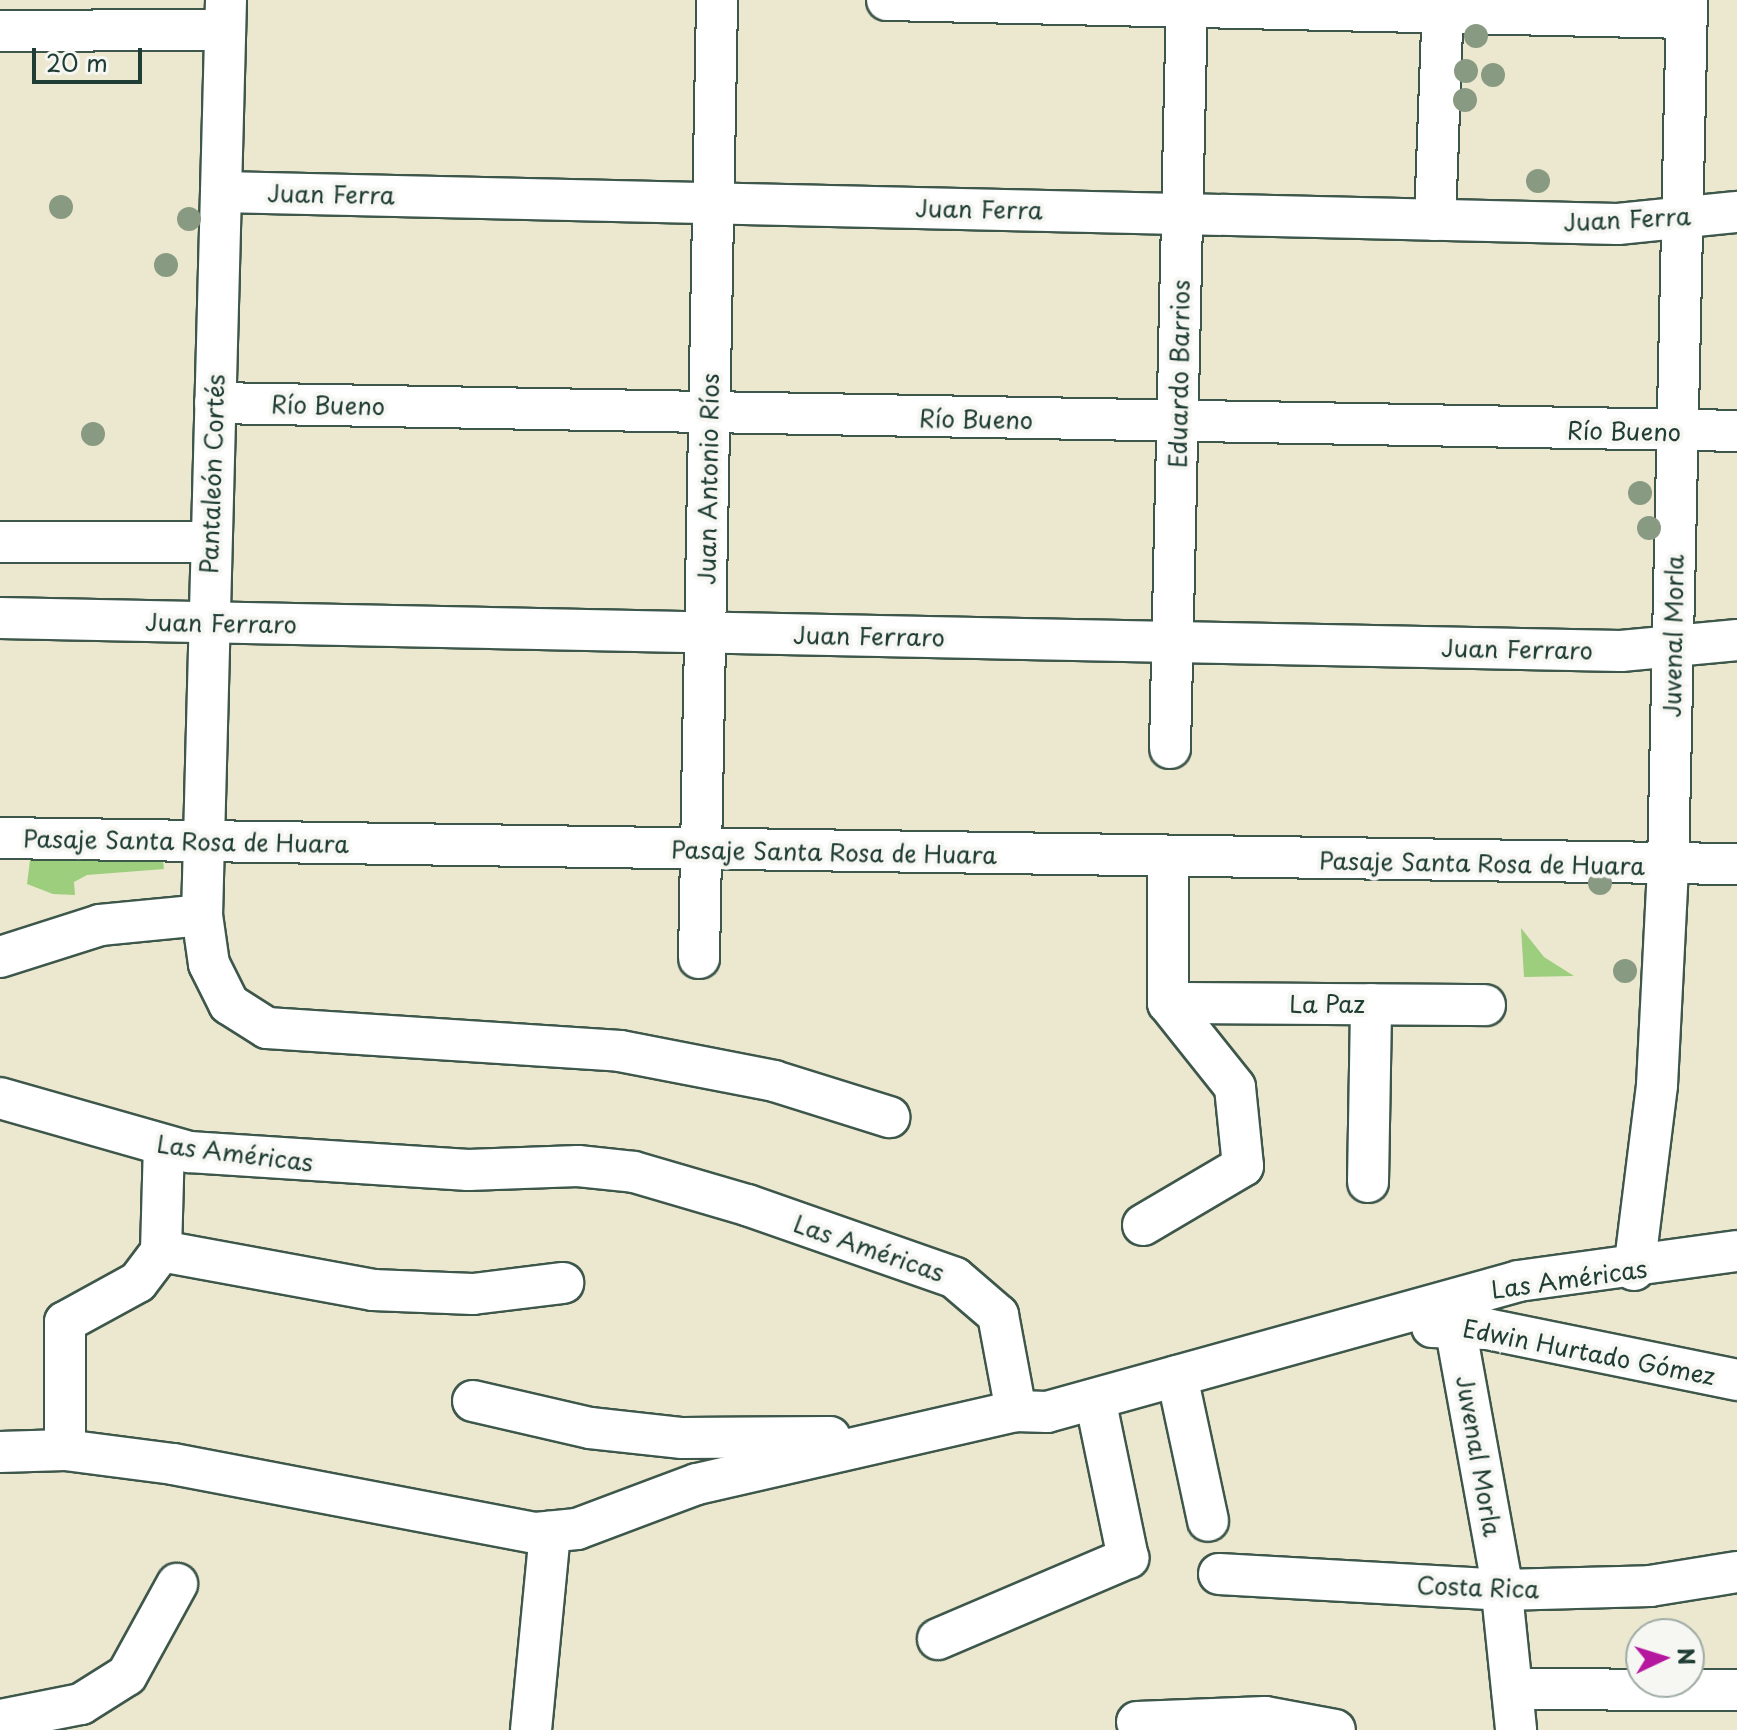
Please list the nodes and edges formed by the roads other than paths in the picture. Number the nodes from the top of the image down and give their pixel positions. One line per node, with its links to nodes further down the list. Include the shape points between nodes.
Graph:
1 (717, 0): 9 (street, Juan Antonio Ríos)
2 (887, 0): 3 (street)
3 (1187, 4): 4 (street); 11 (street, Eduardo Barrios)
4 (1443, 6): 5 (street); 13 (street)
5 (1687, 9): 12 (street, Juvenal Morla)
6 (226, 15): 7 (street); 8 (street, Pantaleón Cortés)
7 (0, 31)
8 (221, 192): 9 (street, Juan Ferra); 14 (street, Pantaleón Cortés)
9 (713, 203): 11 (street, Juan Ferra); 15 (street, Juan Antonio Ríos)
10 (1737, 212): 12 (street, Juan Ferra)
11 (1182, 214): 13 (street, Juan Ferra); 16 (street, Eduardo Barrios)
12 (1682, 218): 13 (street, Juan Ferra, via 1618,224); 18 (street, Juvenal Morla)
13 (1435, 220)
14 (215, 403): 15 (street, Río Bueno); 20 (street, Pantaleón Cortés)
15 (709, 414): 16 (street, Río Bueno); 23 (street, Juan Antonio Ríos)
16 (1177, 423): 18 (street, Río Bueno); 25 (street, Eduardo Barrios)
17 (1737, 431): 18 (street, Río Bueno)
18 (1677, 432): 26 (street, Juvenal Morla)
19 (0, 542): 20 (street)
20 (210, 542): 22 (street, Pantaleón Cortés)
21 (0, 618): 22 (street, Juan Ferraro)
22 (208, 623): 23 (street, Juan Ferraro); 29 (street, Pantaleón Cortés)
23 (705, 633): 25 (street, Juan Ferraro); 30 (street, Juan Antonio Ríos)
24 (1737, 640): 26 (street, Juan Ferraro)
25 (1172, 642): 26 (street, Juan Ferraro, via 1621,651); 27 (street, Eduardo Barrios)
26 (1672, 646): 33 (street, Juvenal Morla)
27 (1170, 748)
28 (0, 838): 29 (street, Pasaje Santa Rosa de Huara)
29 (203, 842): 30 (street, Pasaje Santa Rosa de Huara); 34 (street, Pantaleón Cortés)
30 (701, 850): 31 (street, Pasaje Santa Rosa de Huara); 36 (street, Juan Antonio Ríos)
31 (1168, 858): 33 (street, Pasaje Santa Rosa de Huara); 37 (street)
32 (1737, 864): 33 (street, Pasaje Santa Rosa de Huara)
33 (1668, 866): 47 (street, Juvenal Morla, via 1657,1085)
34 (202, 915): 35 (street, via 100,925); 41 (street, Pantaleón Cortés, via 209,964 229,1004 267,1028 620,1051 774,1081)
35 (0, 957)
36 (699, 958)
37 (1168, 1003): 38 (street, La Paz); 44 (street, via 1235,1087 1243,1166)
38 (1371, 1004): 39 (street, La Paz); 43 (street)
39 (1485, 1005)
40 (0, 1098): 42 (street, Las Américas)
41 (889, 1117)
42 (164, 1146): 45 (street); 55 (street, Las Américas, via 329,1163 634,1172 747,1205 955,1278 998,1315)
43 (1368, 1182)
44 (1143, 1225)
45 (161, 1251): 48 (street, via 373,1290 473,1294); 57 (street, via 138,1282 65,1322)
46 (1737, 1251): 47 (street, Las Américas)
47 (1634, 1270): 50 (street, Las Américas, via 1518,1281)
48 (563, 1283)
49 (1455, 1326): 50 (street, Edwin Hurtado Gómez); 52 (street, Edwin Hurtado Gómez); 64 (street, Juvenal Morla)
50 (1344, 1330): 51 (street, Las Américas)
51 (1177, 1376): 53 (street, Las Américas); 59 (street)
52 (1737, 1380)
53 (1095, 1399): 55 (street, Las Américas, via 1047,1412); 65 (street, via 1128,1558)
54 (473, 1401): 56 (street, via 590,1428 682,1438)
55 (1016, 1411): 56 (street)
56 (906, 1436): 60 (street, via 697,1484)
57 (65, 1450): 58 (street); 60 (street)
58 (0, 1452)
59 (1208, 1521)
60 (550, 1532): 70 (street)
61 (1737, 1572): 64 (street, Costa Rica, via 1650,1586)
62 (1219, 1574): 64 (street, Costa Rica)
63 (177, 1584): 68 (street, via 127,1675 81,1704)
64 (1502, 1590): 66 (street, Juvenal Morla)
65 (938, 1639)
66 (1512, 1689): 67 (street); 72 (street, Juvenal Morla)
67 (1737, 1690)
68 (0, 1720)
69 (1137, 1722): 71 (street, via 1265,1717)
70 (531, 1730)
71 (1335, 1730)
72 (1516, 1730)

